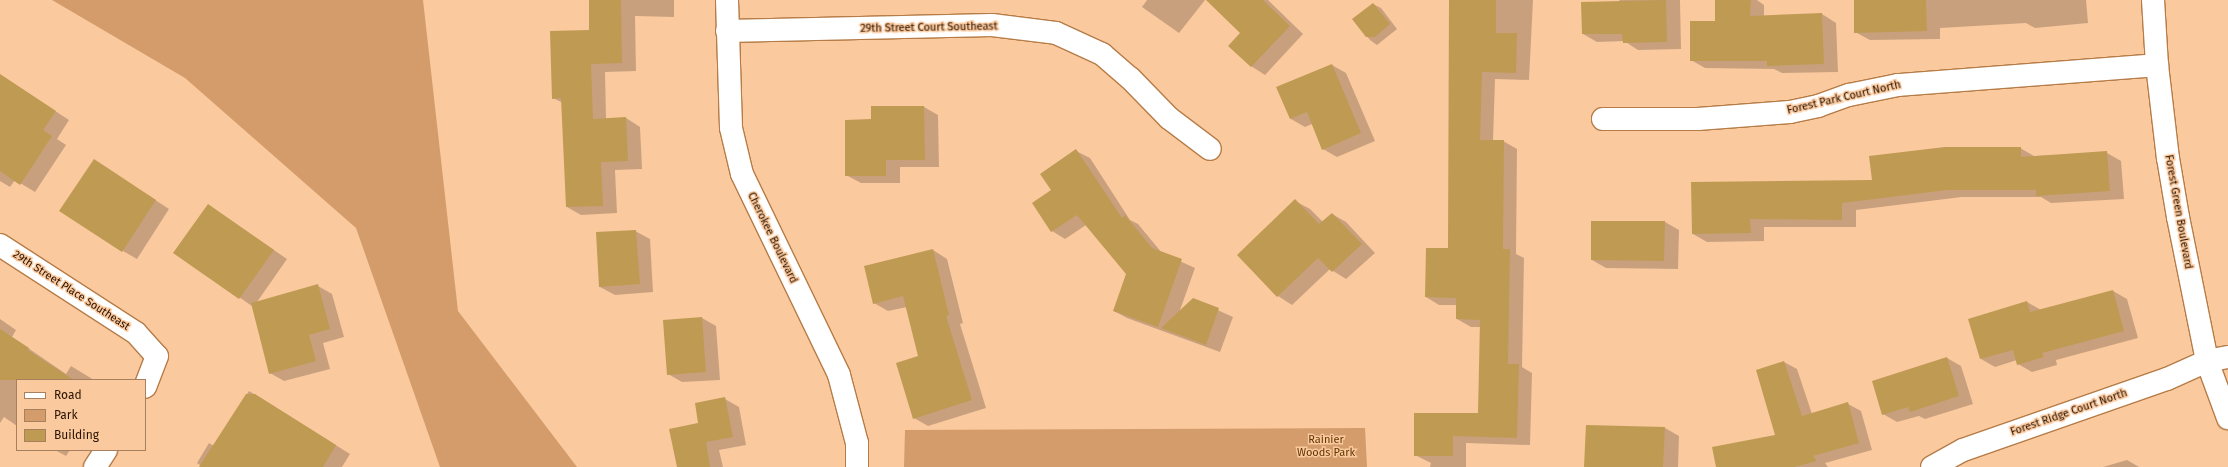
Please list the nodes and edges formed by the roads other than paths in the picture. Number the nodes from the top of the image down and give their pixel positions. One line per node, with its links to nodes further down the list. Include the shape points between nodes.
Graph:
1 (727, 0): 3 (street, Cherokee Boulevard)
2 (2154, 0): 4 (street, Forest Green Boulevard)
3 (727, 31): 6 (street, 29th Street Court Southeast, via 992,25 1056,33 1102,54 1169,118); 14 (street, Cherokee Boulevard, via 731,128 742,174 839,375 857,443)
4 (2157, 65): 5 (street, Forest Park Court North, via 1898,85 1849,95 1790,112 1698,119); 9 (street, Forest Green Boulevard, via 2168,158)
5 (1603, 119)
6 (1210, 150)
7 (0, 245): 10 (street, 29th Street Place Southeast, via 136,333 157,356)
8 (2228, 357): 9 (street, Forest Ridge Court North)
9 (2207, 361): 11 (street, Forest Green Boulevard); 15 (street, Forest Ridge Court North, via 2167,379 1963,450)
10 (146, 384)
11 (2228, 418)
12 (105, 451): 13 (street)
13 (95, 467)
14 (857, 467)
15 (1932, 467)

